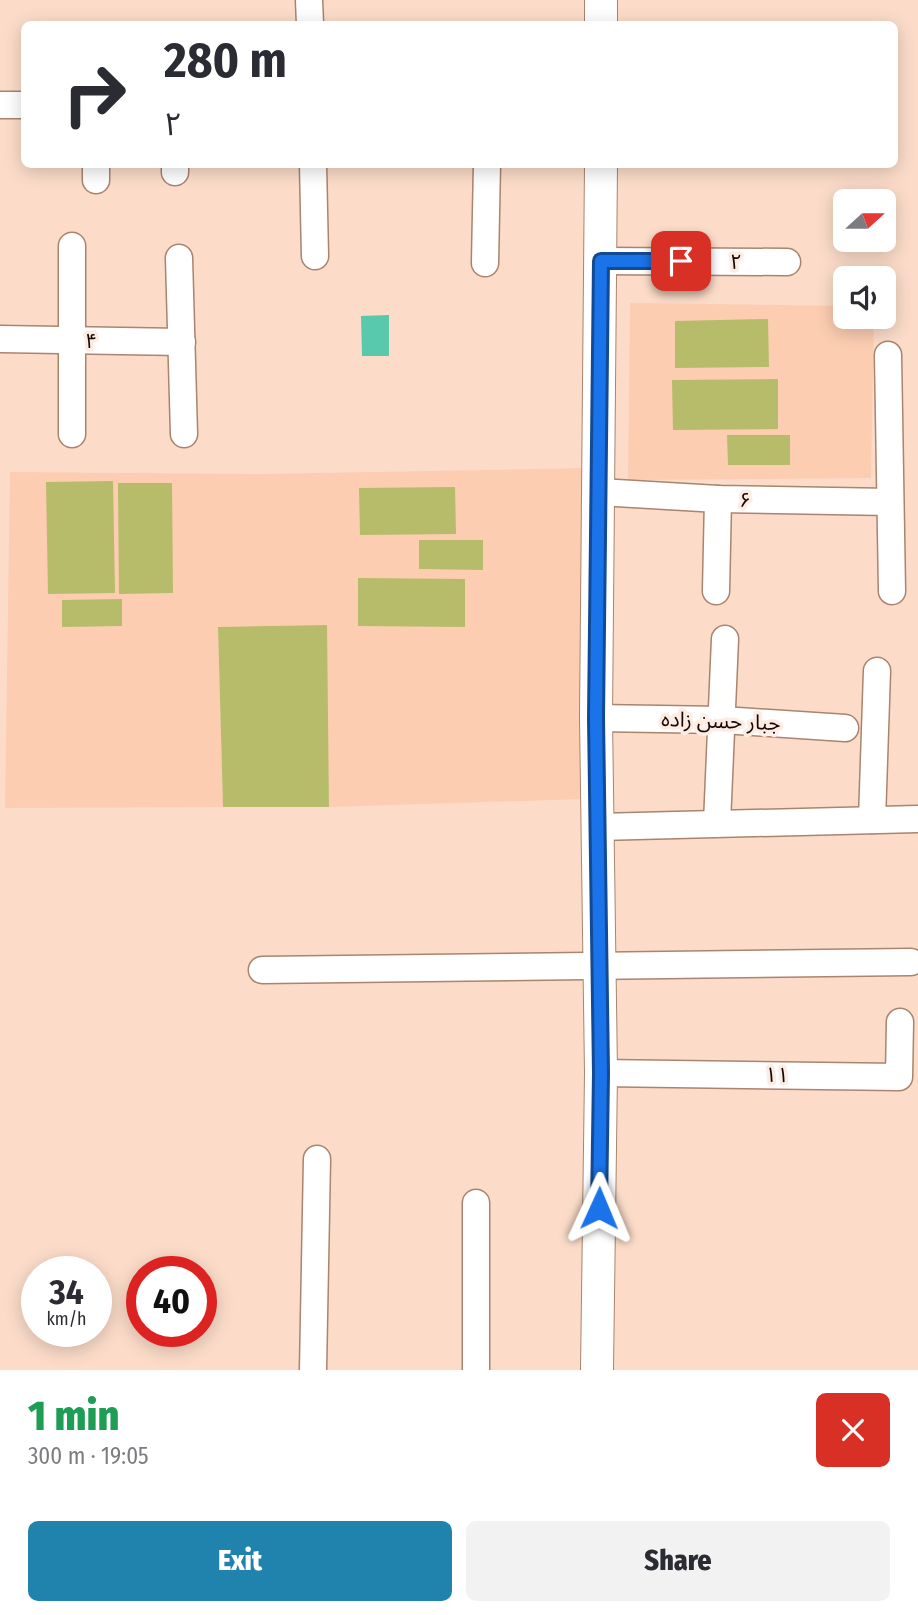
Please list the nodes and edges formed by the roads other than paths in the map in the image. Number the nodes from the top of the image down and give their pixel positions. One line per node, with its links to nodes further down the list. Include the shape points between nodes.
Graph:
1 (309, 0): 3 (street)
2 (601, 0): 4 (street)
3 (310, 21)
4 (601, 21)
5 (0, 105): 6 (street)
6 (21, 105)
7 (313, 168): 11 (street)
8 (487, 168): 15 (street)
9 (601, 168): 13 (street)
10 (72, 246): 17 (street)
11 (315, 257)
12 (179, 258): 18 (street)
13 (601, 261): 14 (street, ۲); 22 (street)
14 (787, 262)
15 (485, 263)
16 (0, 339): 17 (street, ۴)
17 (73, 341): 18 (street, ۴); 20 (street)
18 (182, 342): 21 (street)
19 (888, 355): 24 (street)
20 (72, 434)
21 (184, 434)
22 (599, 492): 23 (street, ۶); 29 (street)
23 (718, 499): 24 (street, ۶); 26 (street)
24 (890, 502): 25 (street)
25 (892, 591)
26 (716, 592)
27 (725, 639): 30 (street)
28 (877, 671): 32 (street)
29 (596, 718): 30 (street, جبار حسن زاده); 35 (street)
30 (723, 720): 31 (street, جبار حسن زاده); 34 (street)
31 (845, 728)
32 (872, 820): 33 (street); 34 (street)
33 (918, 820)
34 (717, 823): 35 (street)
35 (598, 827): 37 (street)
36 (911, 962): 37 (street)
37 (598, 966): 38 (street); 40 (street)
38 (262, 970)
39 (900, 1022): 40 (street, ۱۱, via 900,1077)
40 (601, 1073): 45 (street)
41 (317, 1159): 43 (street)
42 (476, 1203): 44 (street)
43 (313, 1370)
44 (476, 1370)
45 (597, 1370)

